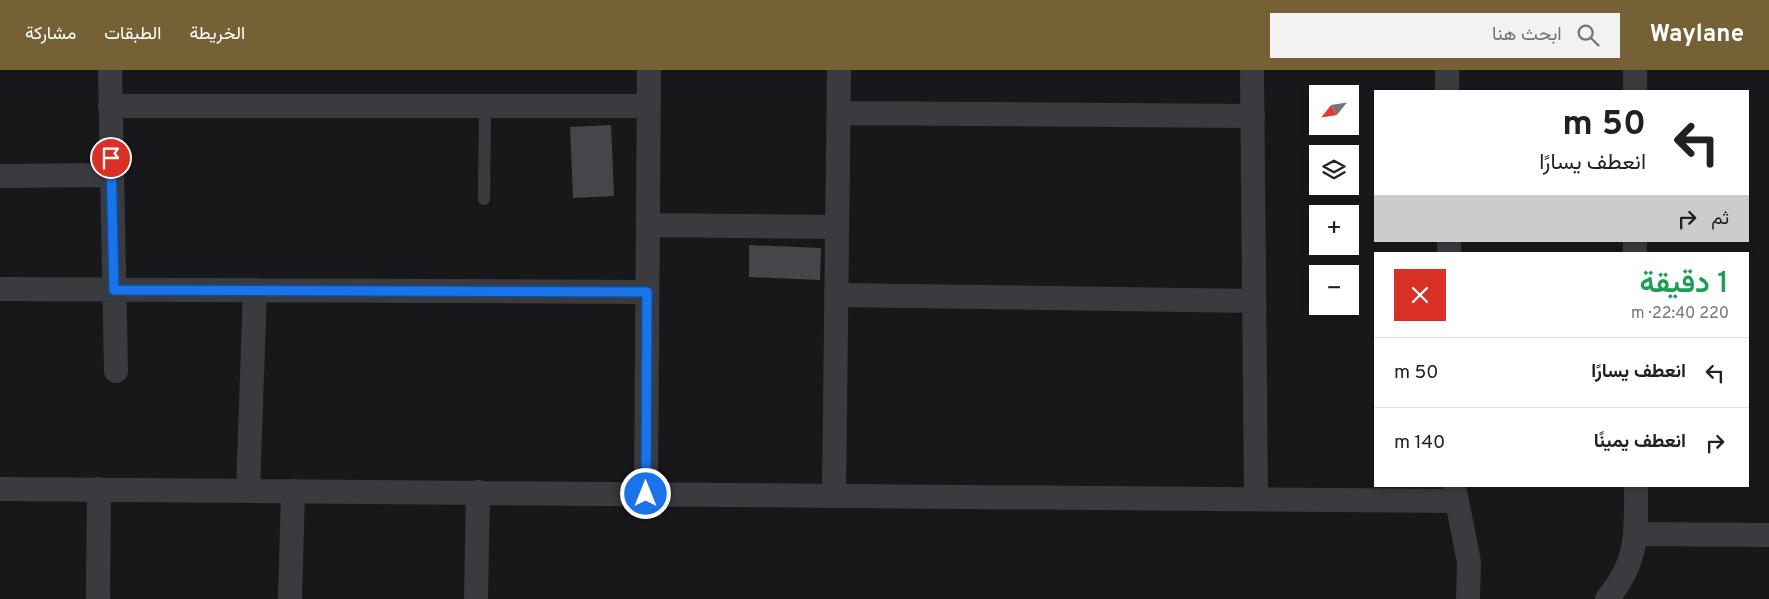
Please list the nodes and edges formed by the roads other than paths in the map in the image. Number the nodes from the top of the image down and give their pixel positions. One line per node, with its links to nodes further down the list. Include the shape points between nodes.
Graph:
1 (110, 70): 9 (street)
2 (649, 70): 11 (street)
3 (839, 70): 12 (street)
4 (1252, 70): 13 (street)
5 (1447, 70): 7 (street)
6 (1635, 70): 8 (street)
7 (1447, 90)
8 (1635, 90)
9 (110, 106): 10 (street); 14 (street)
10 (485, 106): 11 (street); 16 (lane)
11 (648, 106): 17 (street)
12 (839, 113): 13 (street); 18 (street)
13 (1252, 116): 24 (street)
14 (112, 175): 15 (street); 20 (street)
15 (0, 176)
16 (484, 199)
17 (648, 225): 18 (street); 22 (street)
18 (837, 227): 23 (street)
19 (0, 289): 20 (street)
20 (114, 290): 21 (street); 25 (street)
21 (255, 290): 22 (street); 29 (street)
22 (647, 292): 32 (street)
23 (836, 295): 24 (street); 34 (street)
24 (1254, 301): 35 (street)
25 (116, 371)
26 (1636, 487): 36 (street)
27 (0, 489): 28 (street)
28 (99, 490): 29 (street); 38 (street)
29 (248, 490): 30 (street)
30 (293, 491): 31 (street); 39 (street)
31 (478, 492): 32 (street); 40 (street)
32 (646, 494): 34 (street)
33 (1456, 494): 35 (street); 41 (street, via 1469,562)
34 (834, 495): 35 (street)
35 (1256, 499)
36 (1635, 534): 37 (street); 42 (street, via 1632,557 1620,584)
37 (1769, 535)
38 (98, 599)
39 (290, 599)
40 (476, 599)
41 (1468, 599)
42 (1607, 599)

